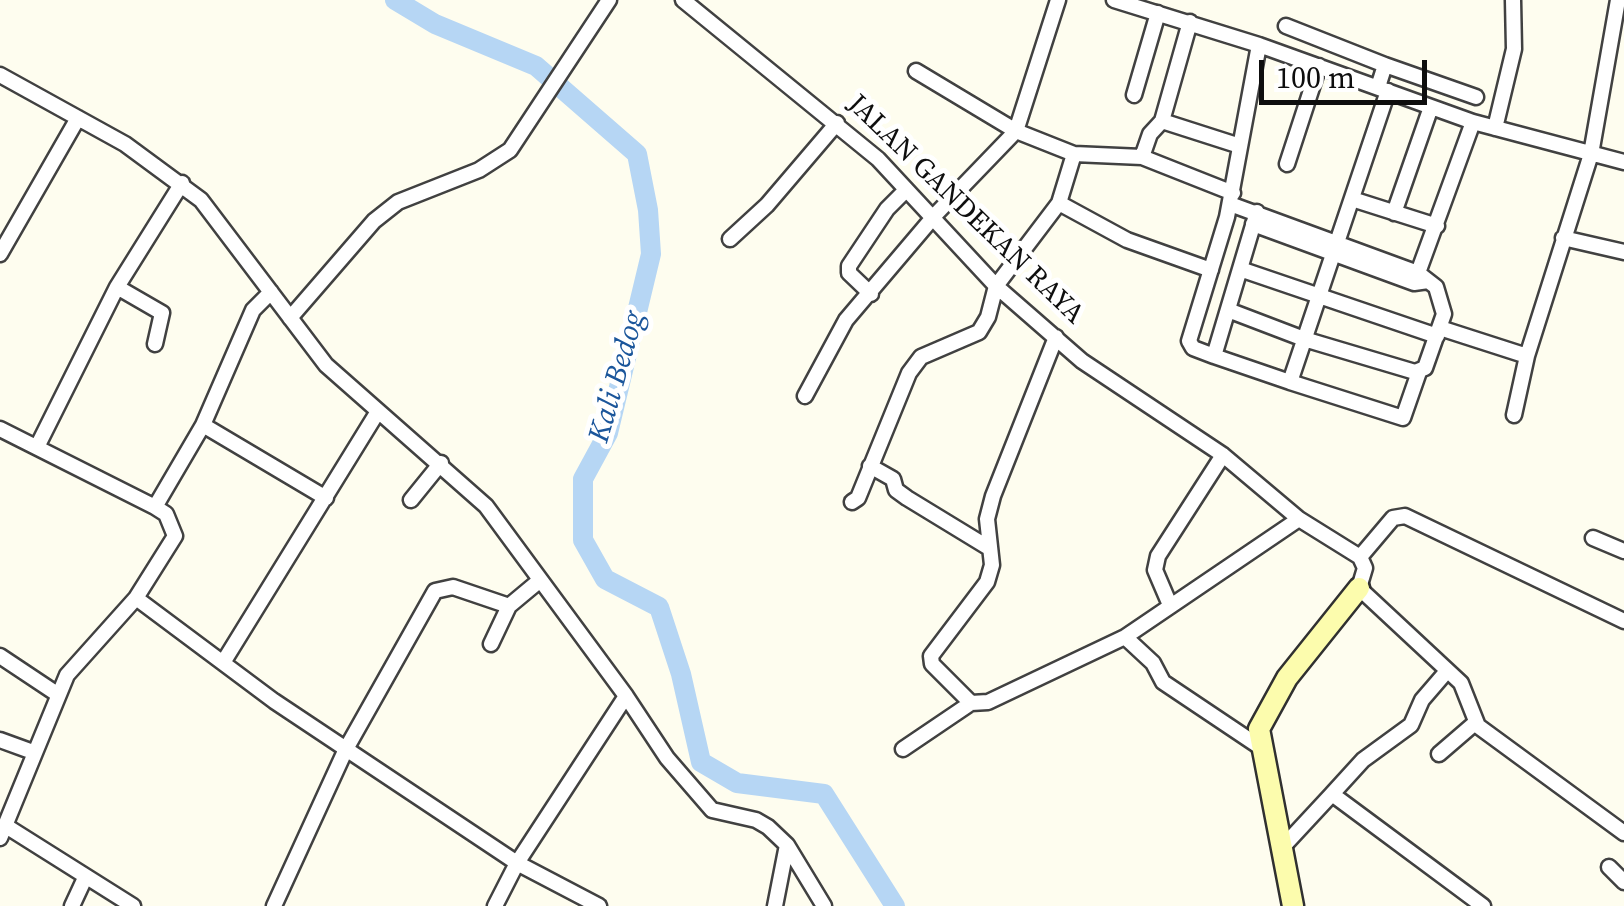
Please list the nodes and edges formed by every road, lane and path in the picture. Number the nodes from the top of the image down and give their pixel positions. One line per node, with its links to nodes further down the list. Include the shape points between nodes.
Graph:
1 (609, 0): 55 (street, via 501,158 410,196 374,221)
2 (682, 0): 22 (street, JALAN GANDEKAN RAYA)
3 (1058, 0): 24 (street)
4 (1114, 0): 7 (street)
5 (1513, 0): 23 (street, via 1514,49)
6 (1618, 0): 27 (street)
7 (1158, 13): 8 (street); 16 (street)
8 (1190, 22): 10 (street); 20 (street)
9 (1286, 26): 11 (street)
10 (1260, 45): 12 (street); 25 (street)
11 (1384, 65): 15 (street); 17 (street)
12 (1319, 66): 15 (street); 30 (street)
13 (916, 71): 24 (street)
14 (0, 75): 19 (street)
15 (1383, 89): 18 (street); 34 (street)
16 (1134, 95)
17 (1476, 97)
18 (1431, 108): 21 (street); 36 (street)
19 (78, 118): 31 (street); 40 (street)
20 (1162, 121): 25 (street); 28 (street)
21 (1473, 122): 23 (street); 39 (street)
22 (836, 123): 32 (street, JALAN GANDEKAN RAYA); 41 (street, via 768,205)
23 (1495, 128): 27 (street)
24 (1016, 131): 26 (street); 37 (street)
25 (1240, 146): 33 (street)
26 (1074, 154): 28 (street); 35 (street)
27 (1591, 154): 29 (street); 42 (street)
28 (1142, 158): 33 (street)
29 (1624, 162)
30 (1287, 164)
31 (182, 183): 50 (street); 51 (street)
32 (906, 190): 37 (street, JALAN GANDEKAN RAYA); 52 (street, via 849,266)
33 (1232, 198): 38 (street); 47 (street)
34 (1352, 198): 36 (street); 43 (street)
35 (1059, 203): 47 (street, via 1126,240); 49 (street)
36 (1394, 213): 39 (street)
37 (934, 216): 49 (street, JALAN GANDEKAN RAYA); 52 (street)
38 (1255, 218): 43 (street); 46 (street)
39 (1437, 226): 48 (street)
40 (7, 227): 45 (street)
41 (730, 238)
42 (1563, 238): 44 (street); 61 (street)
43 (1336, 248): 48 (street); 53 (street)
44 (1624, 252)
45 (0, 254)
46 (1240, 269): 53 (street); 54 (street)
47 (1212, 270): 60 (street, via 1189,341)
48 (1420, 279): 56 (street, via 1436,287 1444,310)
49 (1001, 280): 57 (street, JALAN GANDEKAN RAYA); 72 (street, via 979,332 921,357 909,372)
50 (118, 287): 59 (street, via 162,313); 69 (street)
51 (271, 292): 55 (street); 67 (street, via 253,310)
52 (871, 294): 64 (street, via 846,320)
53 (1320, 294): 56 (street); 58 (street)
54 (1228, 310): 58 (street); 60 (street)
55 (290, 318): 65 (street, via 326,365)
56 (1439, 332): 61 (street); 62 (street, via 1425,368)
57 (1056, 337): 70 (street, JALAN GANDEKAN RAYA, via 1120,390); 79 (street, via 993,496)
58 (1304, 339): 62 (street); 63 (street)
59 (155, 344)
60 (1214, 356): 63 (street)
61 (1527, 356): 66 (street)
62 (1415, 371): 63 (street, via 1403,418)
63 (1290, 382)
64 (805, 396)
65 (377, 413): 71 (street); 73 (street)
66 (1514, 416)
67 (203, 424): 73 (street); 76 (street)
68 (0, 429): 69 (street)
69 (37, 447): 76 (street)
70 (1223, 455): 77 (street, JALAN GANDEKAN RAYA); 85 (street, via 1158,556 1155,570)
71 (441, 463): 74 (street); 82 (street, via 486,506)
72 (870, 466): 75 (street); 79 (street, via 893,479 907,498)
73 (326, 498): 91 (street)
74 (411, 500)
75 (852, 502)
76 (155, 507): 84 (street, via 166,514 175,536)
77 (1304, 522): 81 (street, JALAN GANDEKAN RAYA); 85 (street)
78 (1593, 538): 80 (street)
79 (989, 548): 95 (street, via 986,582 931,656)
80 (1624, 551)
81 (1360, 557): 83 (street, via 1365,568); 87 (street, via 1388,523 1406,516)
82 (539, 582): 86 (street); 94 (street)
83 (1359, 588): 92 (street); 98 (street, via 1268,706)
84 (136, 598): 91 (street); 93 (street, via 66,675)
85 (1170, 605): 88 (street)
86 (509, 606): 89 (street); 99 (street, via 453,587 435,591)
87 (1624, 621)
88 (1125, 636): 95 (street, via 988,702); 98 (street, via 1163,682)
89 (490, 644)
90 (0, 656): 93 (street)
91 (224, 661): 99 (street)
92 (1447, 670): 96 (street, via 1466,691); 103 (street, via 1412,725 1362,760)
93 (57, 694): 101 (street)
94 (626, 696): 106 (street, via 666,758 712,810 756,820); 108 (street)
95 (971, 703): 100 (street)
96 (1476, 723): 102 (street); 105 (street)
97 (0, 740): 101 (street)
98 (1260, 747): 107 (street)
99 (346, 749): 108 (street); 114 (street)
100 (904, 750)
101 (33, 752): 104 (street)
102 (1440, 754)
103 (1332, 794): 107 (street); 120 (street)
104 (3, 832): 110 (street)
105 (1624, 833)
106 (787, 846): 117 (street); 118 (street)
107 (1279, 851): 119 (street)
108 (517, 862): 115 (street); 116 (street)
109 (1609, 867): 111 (street)
110 (85, 878): 112 (street); 113 (street)
111 (1624, 882)
112 (72, 906)
113 (133, 906)
114 (274, 906)
115 (496, 906)
116 (600, 906)
117 (775, 906)
118 (824, 906)
119 (1293, 906)
120 (1483, 906)

